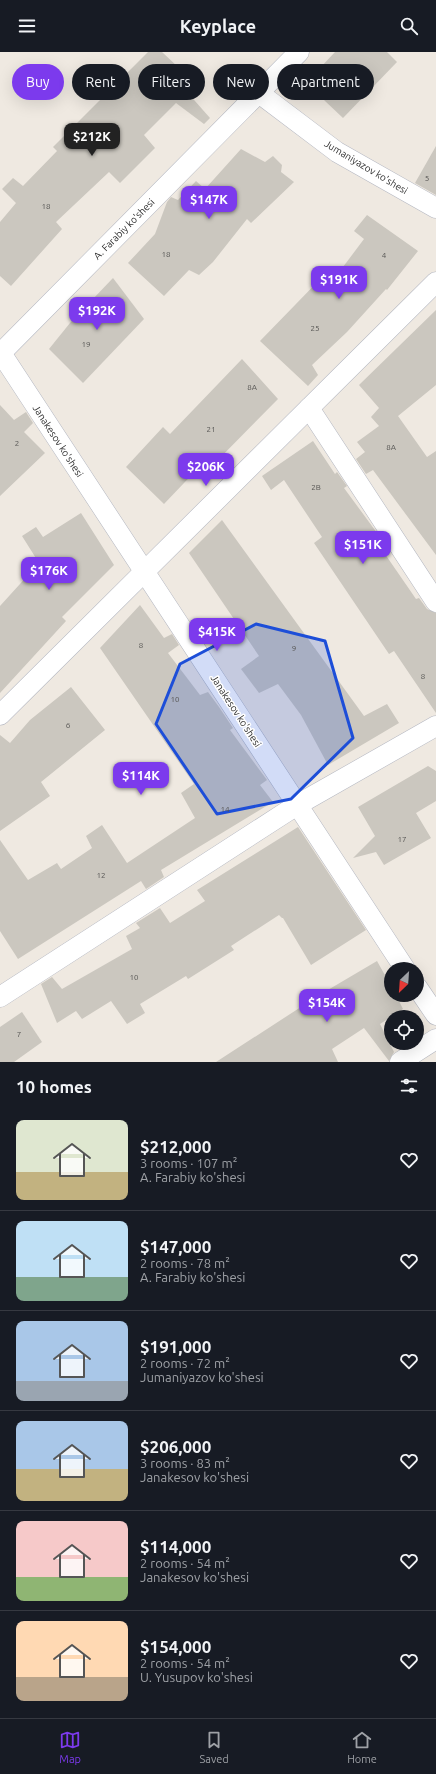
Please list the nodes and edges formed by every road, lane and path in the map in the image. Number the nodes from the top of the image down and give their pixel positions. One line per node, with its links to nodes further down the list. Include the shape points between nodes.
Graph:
1 (299, 52): 2 (street, A. Farabiy ko'shesi)
2 (269, 83)
3 (252, 100): 7 (street, A. Farabiy ko'shesi)
4 (268, 100): 5 (street, Jumaniyazov ko'shesi, via 337,152)
5 (436, 208)
6 (436, 282): 8 (street)
7 (0, 354): 9 (street, Janakesov ko'shesi)
8 (309, 408): 9 (street); 10 (street)
9 (144, 571): 11 (street); 13 (street, Janakesov ko'shesi)
10 (436, 602)
11 (0, 715)
12 (436, 726): 13 (street)
13 (297, 805): 14 (street, Janakesov ko'shesi); 15 (street)
14 (400, 962)
15 (0, 997)
16 (424, 998): 17 (street)
17 (436, 1016)
18 (436, 1039): 19 (street)
19 (400, 1062)

